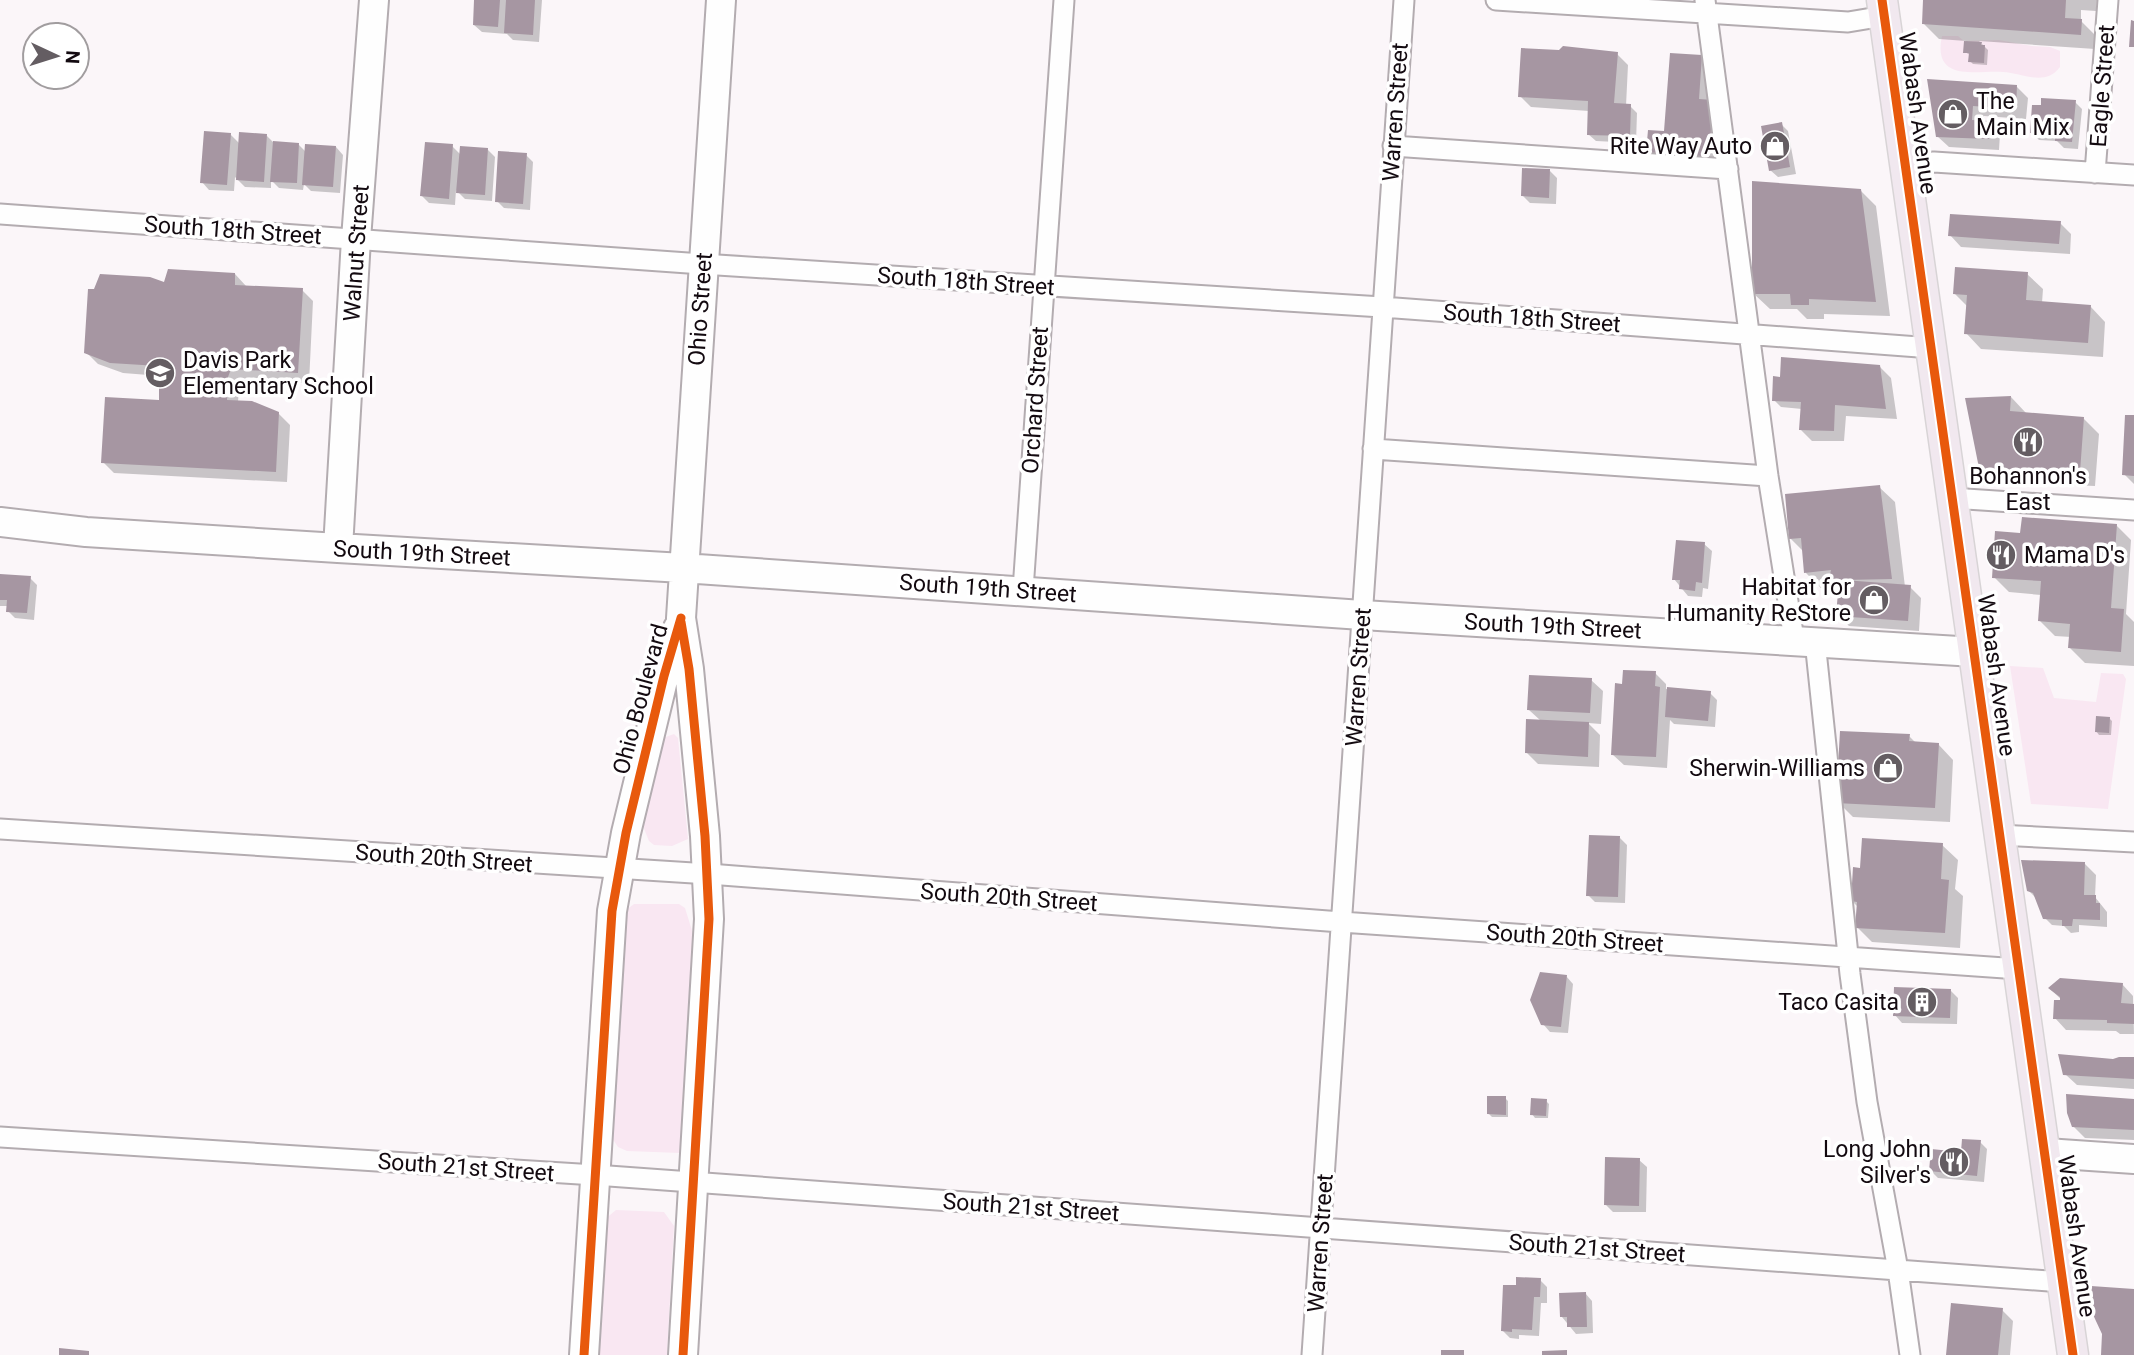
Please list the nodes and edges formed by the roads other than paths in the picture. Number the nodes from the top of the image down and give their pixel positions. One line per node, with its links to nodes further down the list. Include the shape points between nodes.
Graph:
1 (374, 0): 15 (street, Walnut Street)
2 (721, 0): 16 (street, Ohio Street)
3 (1065, 0): 17 (street, Orchard Street)
4 (1404, 0): 9 (street, Warren Street)
5 (1496, 0): 7 (street)
6 (2108, 0): 12 (street, Eagle Street)
7 (1706, 8): 8 (street, via 1848,22); 11 (street)
8 (1883, 8): 10 (main road, Wabash Avenue)
9 (1393, 146): 11 (street); 18 (street, Warren Street)
10 (1906, 166): 12 (street, via 1934,162); 20 (main road, Wabash Avenue)
11 (1728, 169): 19 (street)
12 (2095, 173): 13 (street)
13 (2134, 175)
14 (0, 214): 15 (street, South 18th Street)
15 (356, 239): 16 (street, South 18th Street); 26 (street, Walnut Street)
16 (702, 264): 17 (street, South 18th Street); 27 (street, Ohio Street)
17 (1043, 286): 18 (street, South 18th Street); 28 (street, Orchard Street)
18 (1382, 307): 19 (street, South 18th Street); 21 (street, Warren Street)
19 (1751, 334): 20 (street, South 18th Street); 22 (street)
20 (1932, 348): 23 (main road, Wabash Avenue)
21 (1373, 449): 22 (street); 29 (street, Warren Street)
22 (1768, 476): 31 (street)
23 (1951, 498): 24 (street); 32 (main road, Wabash Avenue)
24 (2134, 510)
25 (0, 522): 26 (street, South 19th Street)
26 (338, 548): 27 (street, South 19th Street)
27 (683, 568): 28 (street, South 19th Street); 30 (street, Ohio Street)
28 (1023, 590): 29 (street, South 19th Street)
29 (1362, 615): 31 (street, South 19th Street); 38 (street, Warren Street)
30 (681, 618): 36 (street, Ohio Boulevard); 37 (street, Ohio Boulevard)
31 (1804, 640): 32 (street, South 19th Street); 39 (street)
32 (1975, 652): 34 (main road, Wabash Avenue)
33 (0, 829): 36 (street, South 20th Street)
34 (1998, 835): 35 (street); 40 (main road, Wabash Avenue)
35 (2134, 842)
36 (618, 868): 37 (street, South 20th Street); 44 (street, Ohio Boulevard)
37 (709, 874): 38 (street, South 20th Street); 45 (street, Ohio Boulevard)
38 (1341, 922): 39 (street, South 20th Street); 46 (street, Warren Street)
39 (1848, 957): 40 (street, South 20th Street); 47 (street, via 1867,1102)
40 (2019, 969): 42 (main road, Wabash Avenue)
41 (0, 1137): 44 (street, South 21st Street)
42 (2046, 1153): 43 (street); 48 (main road, Wabash Avenue)
43 (2134, 1159)
44 (595, 1175): 45 (street, South 21st Street); 49 (street, Ohio Boulevard)
45 (695, 1184): 46 (street, South 21st Street); 50 (street, Ohio Boulevard)
46 (1321, 1228): 47 (street, South 21st Street); 51 (street, Warren Street)
47 (1898, 1270): 48 (street, South 21st Street); 52 (street)
48 (2062, 1282): 53 (main road, Wabash Avenue)
49 (584, 1355)
50 (683, 1355)
51 (1312, 1355)
52 (1910, 1355)
53 (2073, 1355)

